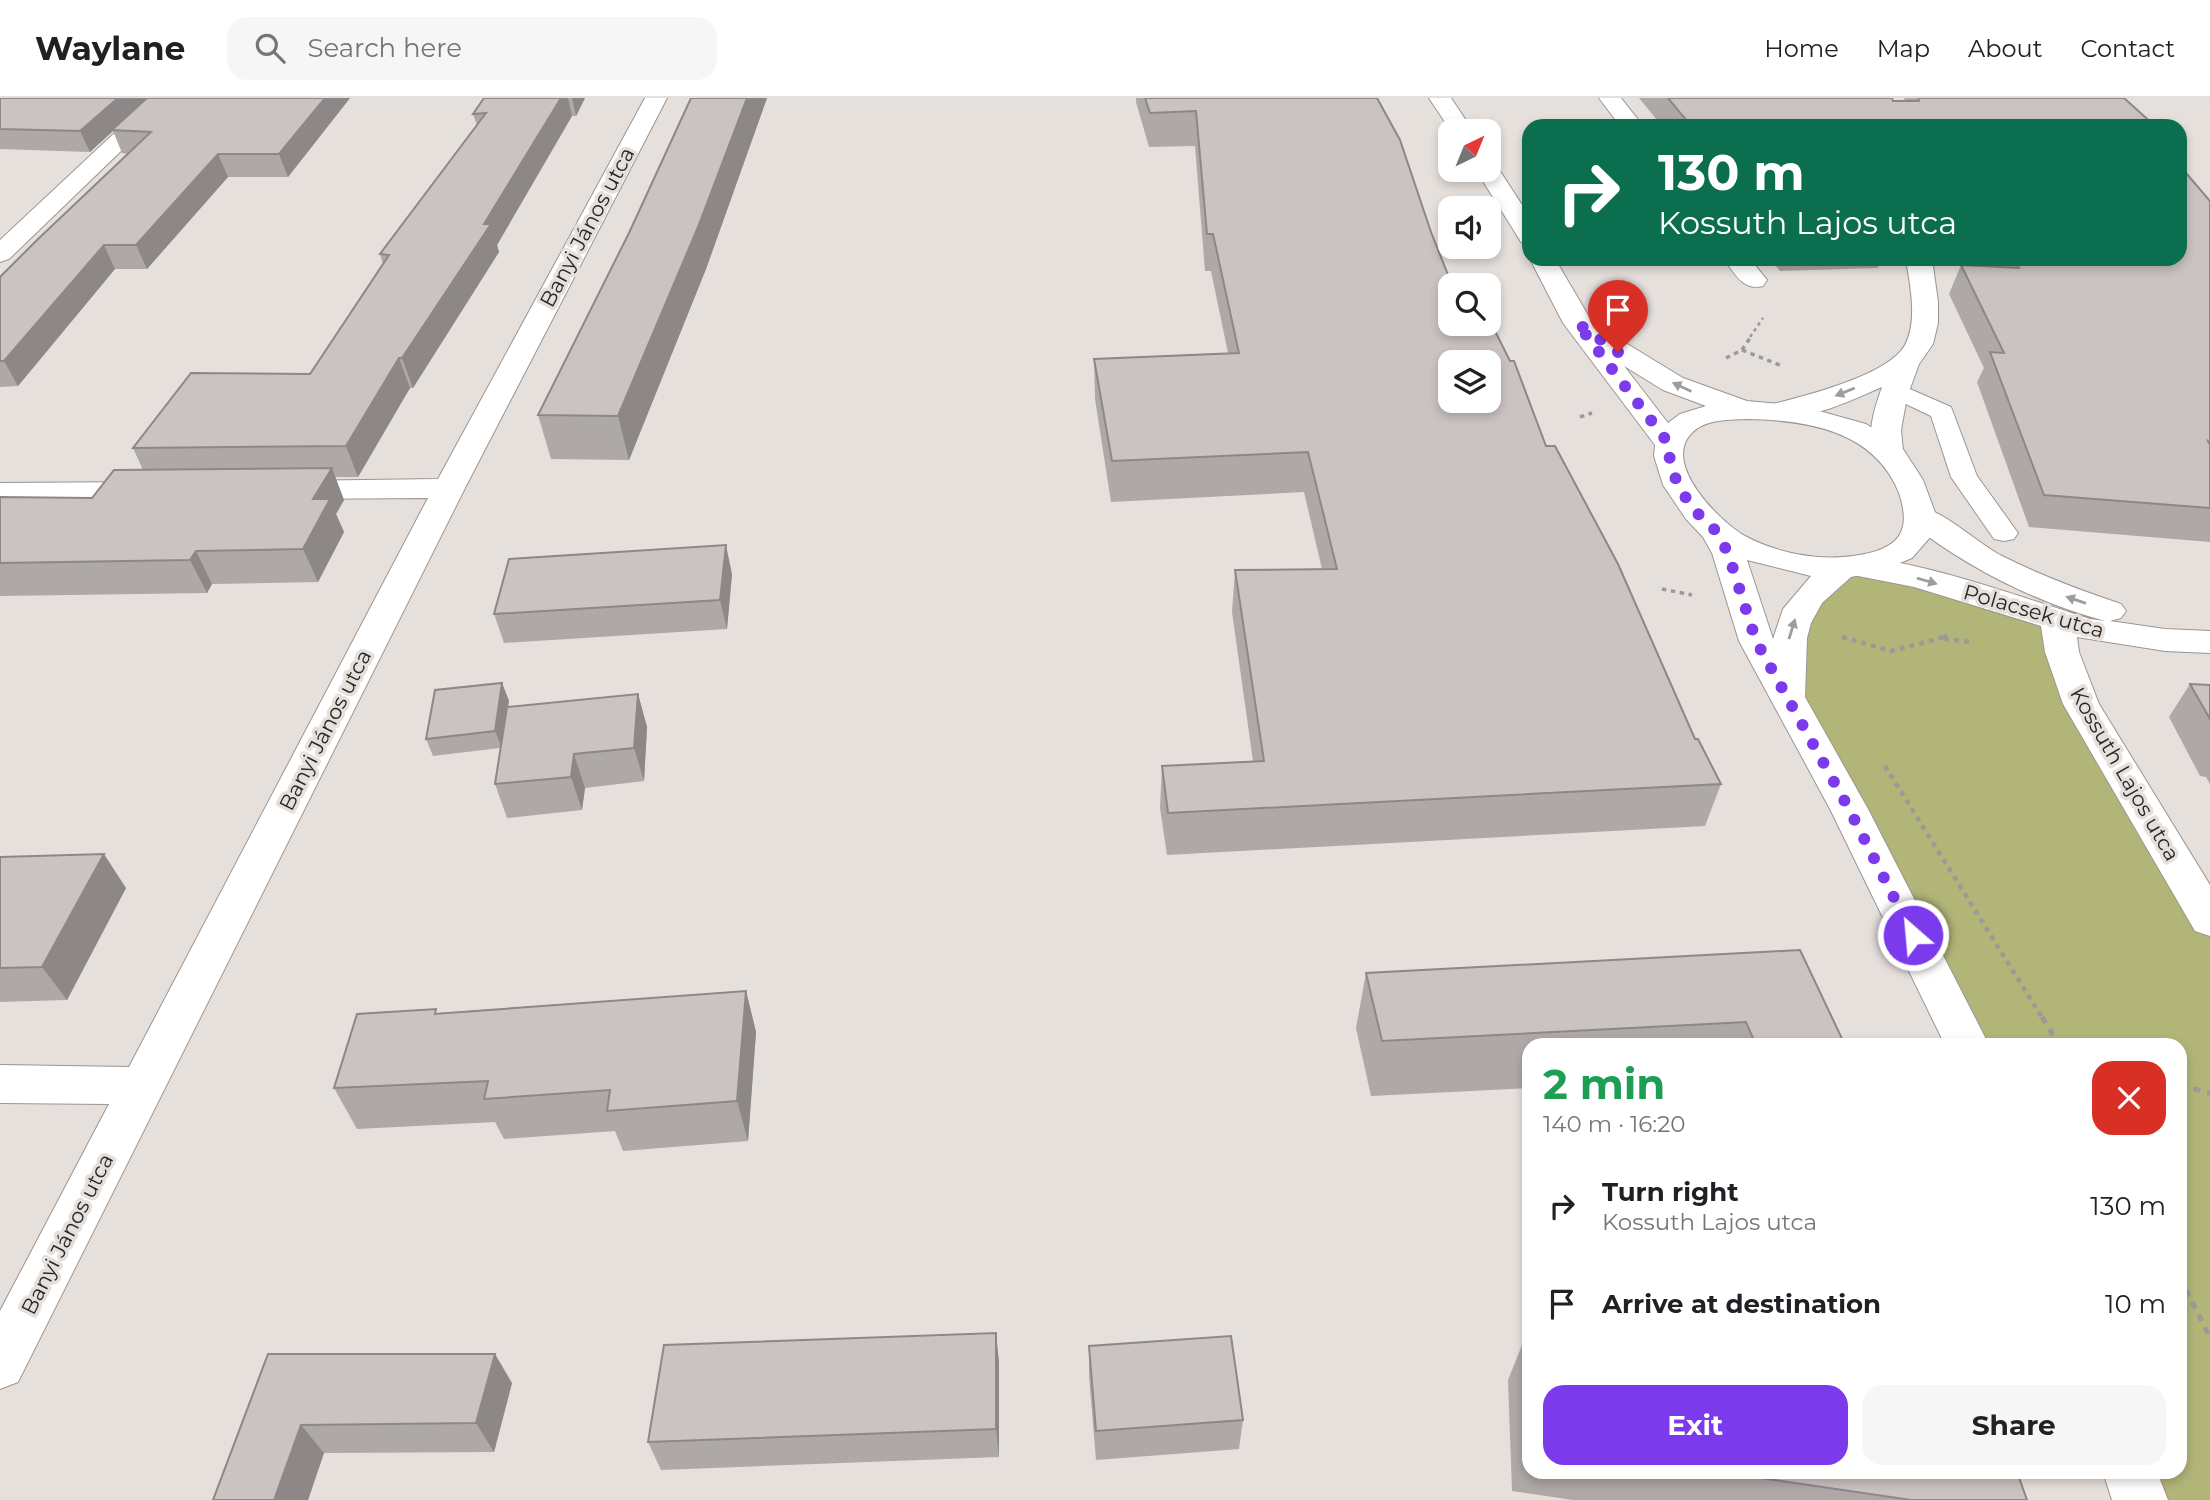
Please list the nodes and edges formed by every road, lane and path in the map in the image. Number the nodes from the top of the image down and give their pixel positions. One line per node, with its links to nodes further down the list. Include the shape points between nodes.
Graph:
1 (165, 98): 9 (street)
2 (656, 98): 20 (street, Banyi János utca)
3 (1440, 98): 5 (street)
4 (1610, 98): 6 (street)
5 (1454, 119)
6 (1626, 119)
7 (1496, 182): 8 (street)
8 (1522, 224)
9 (0, 254)
10 (1546, 266): 14 (street)
11 (1743, 266): 13 (street)
12 (1920, 266): 15 (street, via 1924,321 1919,345)
13 (1754, 280)
14 (1577, 323): 16 (street, one-way to 14, via 1673,384); 18 (street)
15 (1900, 378): 17 (street, one-way to 17); 19 (street, via 1886,425); 26 (lane, via 1942,412 1964,477)
16 (1746, 410): 17 (street); 18 (street, via 1695,419 1677,430)
17 (1783, 410): 19 (street, via 1839,426)
18 (1669, 444): 25 (street, via 1670,465 1680,489)
19 (1888, 451): 24 (street, via 1910,484)
20 (449, 488): 21 (street); 37 (street, Banyi János utca)
21 (258, 490)
22 (177, 491): 23 (street)
23 (0, 492)
24 (1922, 517): 27 (street, via 1908,546 1888,558); 29 (street, Polacsek utca, one-way to 24, via 2136,620 2066,597 1996,567)
25 (1717, 532): 27 (street, via 1777,558); 31 (street, via 1756,641)
26 (2004, 533)
27 (1850, 568): 28 (street, Polacsek utca, one-way to 28, via 1919,578); 31 (street, one-way to 27, via 1786,653 1793,623 1821,583)
28 (2058, 622): 30 (street, Polacsek utca, via 2165,640); 33 (street, Kossuth Lajos utca, via 2062,652 2081,704)
29 (2210, 636)
30 (2210, 642)
31 (1789, 696): 34 (street)
32 (1885, 764): 35 (path)
33 (2210, 920)
34 (1964, 1038)
35 (2055, 1038)
36 (0, 1084): 37 (street)
37 (143, 1086): 42 (street, Banyi János utca)
38 (2187, 1087): 39 (path)
39 (2210, 1093)
40 (2187, 1291): 41 (path)
41 (2210, 1338)
42 (0, 1364)
43 (2132, 1479): 44 (street)
44 (2140, 1500)

